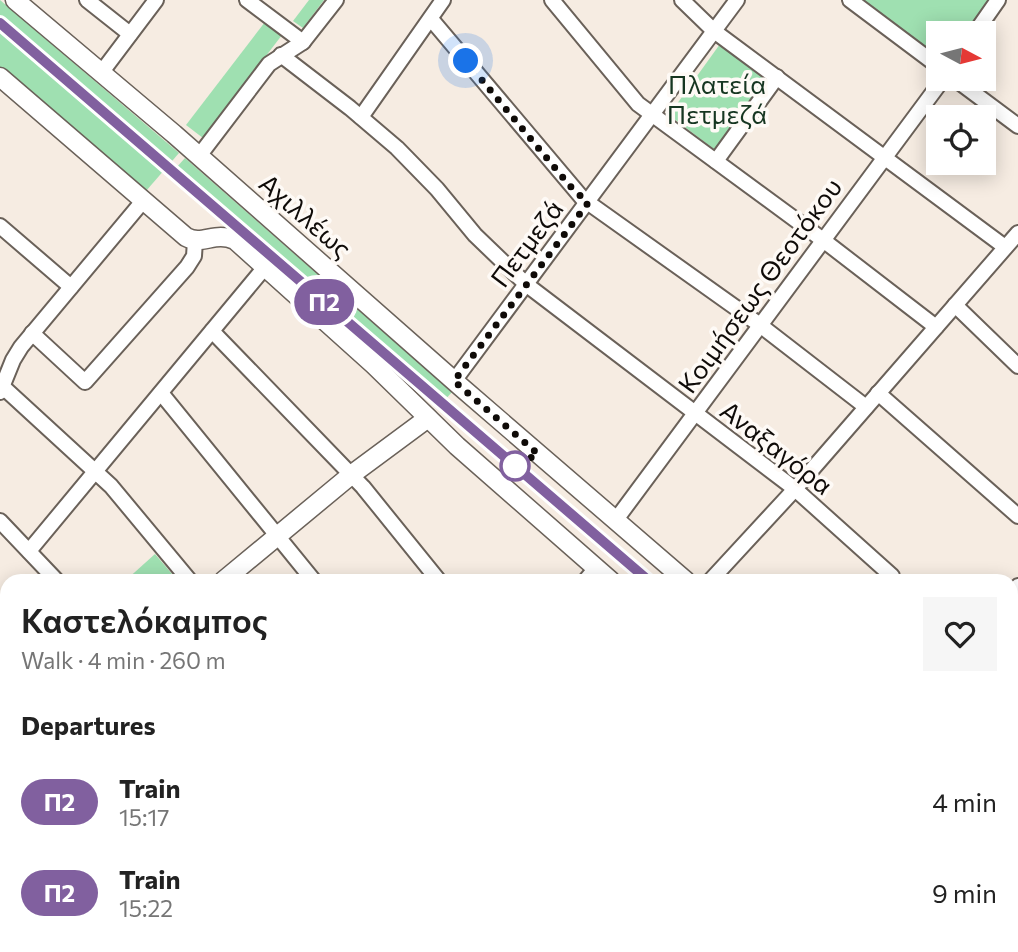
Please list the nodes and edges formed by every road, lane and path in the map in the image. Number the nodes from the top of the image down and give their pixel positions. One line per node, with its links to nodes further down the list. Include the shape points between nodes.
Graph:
1 (15, 0): 19 (street, Αχιλλέως)
2 (88, 0): 15 (street)
3 (156, 0): 15 (street)
4 (247, 0): 16 (street)
5 (336, 0): 16 (street)
6 (443, 0): 12 (street)
7 (552, 0): 24 (street, via 638,104)
8 (682, 0): 14 (street)
9 (737, 0): 14 (street, Πετμεζά)
10 (850, 0): 18 (street)
11 (998, 0): 13 (street)
12 (430, 19): 25 (street); 31 (street)
13 (983, 21)
14 (714, 31): 21 (street); 24 (street, Πετμεζά)
15 (130, 34): 19 (street)
16 (303, 42): 17 (street)
17 (281, 55): 25 (street, Αναξαγόρα); 27 (street, via 269,64)
18 (926, 57)
19 (101, 73): 27 (street, Αχιλλέως)
20 (0, 77): 30 (street)
21 (777, 77): 28 (street); 29 (street)
22 (934, 91): 28 (street, Κοιμήσεως Θεοτόκου)
23 (971, 91): 26 (street)
24 (654, 115): 29 (street); 31 (street, Πετμεζά)
25 (362, 117): 38 (street, Αναξαγόρα)
26 (1018, 126)
27 (199, 156): 47 (street, Αχιλλέως)
28 (884, 157): 34 (street, Κοιμήσεως Θεοτόκου); 36 (street)
29 (716, 161): 34 (street)
30 (143, 201): 35 (street); 39 (street)
31 (588, 203): 38 (street, Πετμεζά); 41 (street)
32 (0, 226): 39 (street)
33 (1018, 233): 36 (street)
34 (823, 240): 41 (street, Κοιμήσεως Θεοτόκου); 42 (street)
35 (195, 241): 37 (street, via 230,238); 44 (street, via 187,267 85,382)
36 (1006, 247): 40 (street)
37 (265, 267): 43 (street); 53 (street)
38 (527, 285): 47 (street, Πετμεζά); 52 (street, Αναξαγόρα)
39 (71, 287): 44 (street)
40 (955, 305): 42 (street); 46 (street)
41 (760, 325): 51 (street); 52 (street, Κοιμήσεως Θεοτόκου)
42 (936, 327): 49 (street)
43 (212, 331): 50 (street); 55 (street)
44 (32, 333): 45 (street)
45 (5, 362): 48 (street)
46 (1018, 366)
47 (454, 381): 59 (street, Αχιλλέως)
48 (1, 390): 54 (street)
49 (878, 393): 51 (street); 57 (street)
50 (161, 394): 54 (street); 60 (street)
51 (866, 407): 56 (street)
52 (695, 413): 56 (street, Αναξαγόρα); 59 (street, Κοιμήσεως Θεοτόκου)
53 (428, 418): 55 (street); 67 (street)
54 (96, 471): 61 (street); 63 (street)
55 (351, 475): 60 (street); 66 (street)
56 (795, 489): 69 (street); 70 (street, Αναξαγόρα)
57 (1018, 516)
58 (0, 521): 61 (street)
59 (615, 521): 68 (street, Αχιλλέως)
60 (277, 536): 64 (street); 65 (street)
61 (29, 551): 62 (street)
62 (50, 574)
63 (184, 574)
64 (231, 574)
65 (308, 574)
66 (433, 574)
67 (590, 574)
68 (678, 574)
69 (716, 574)
70 (890, 574)

